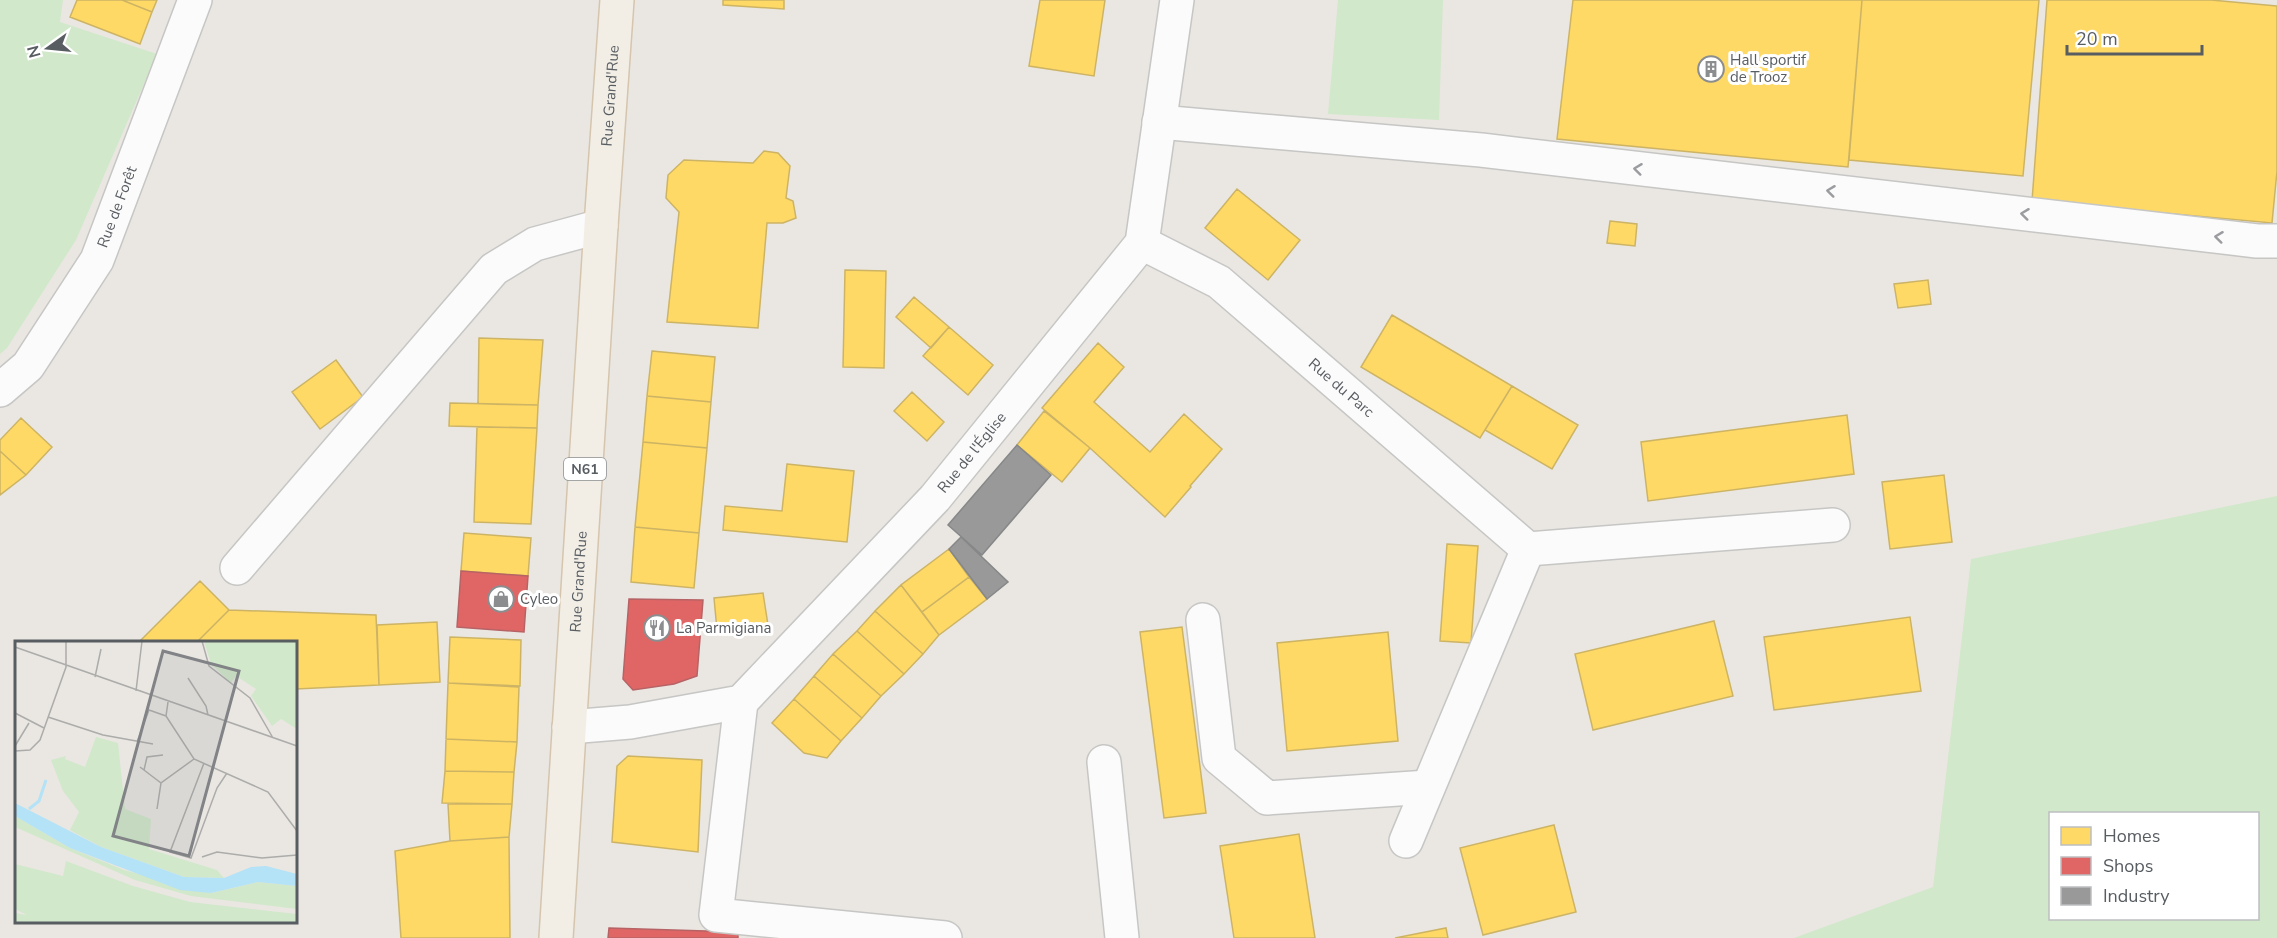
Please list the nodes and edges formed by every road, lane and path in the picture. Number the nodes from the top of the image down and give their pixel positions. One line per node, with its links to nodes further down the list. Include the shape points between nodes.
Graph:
1 (195, 0): 8 (street, Rue de Forêt, via 97,260 28,366)
2 (617, 0): 5 (main road, Rue Grand'Rue / N61)
3 (1177, 0): 4 (street)
4 (1159, 122): 6 (street, one-way to 4, via 2257,242 1481,150); 7 (street)
5 (601, 226): 11 (street, via 535,244 494,270); 14 (main road, Rue Grand'Rue / N61)
6 (2277, 241)
7 (1142, 243): 10 (street, Rue du Parc, via 1219,282); 13 (street, Rue de l'Église, via 935,498)
8 (0, 390)
9 (1833, 525): 10 (street)
10 (1528, 549): 16 (street)
11 (237, 568)
12 (1203, 620): 16 (street, via 1219,758 1267,798)
13 (741, 702): 14 (street, via 630,722); 19 (street, via 716,915)
14 (569, 727): 18 (main road, Rue Grand'Rue / N61)
15 (1104, 762): 20 (street)
16 (1428, 787): 17 (street)
17 (1406, 841)
18 (556, 938)
19 (945, 938)
20 (1122, 938)

